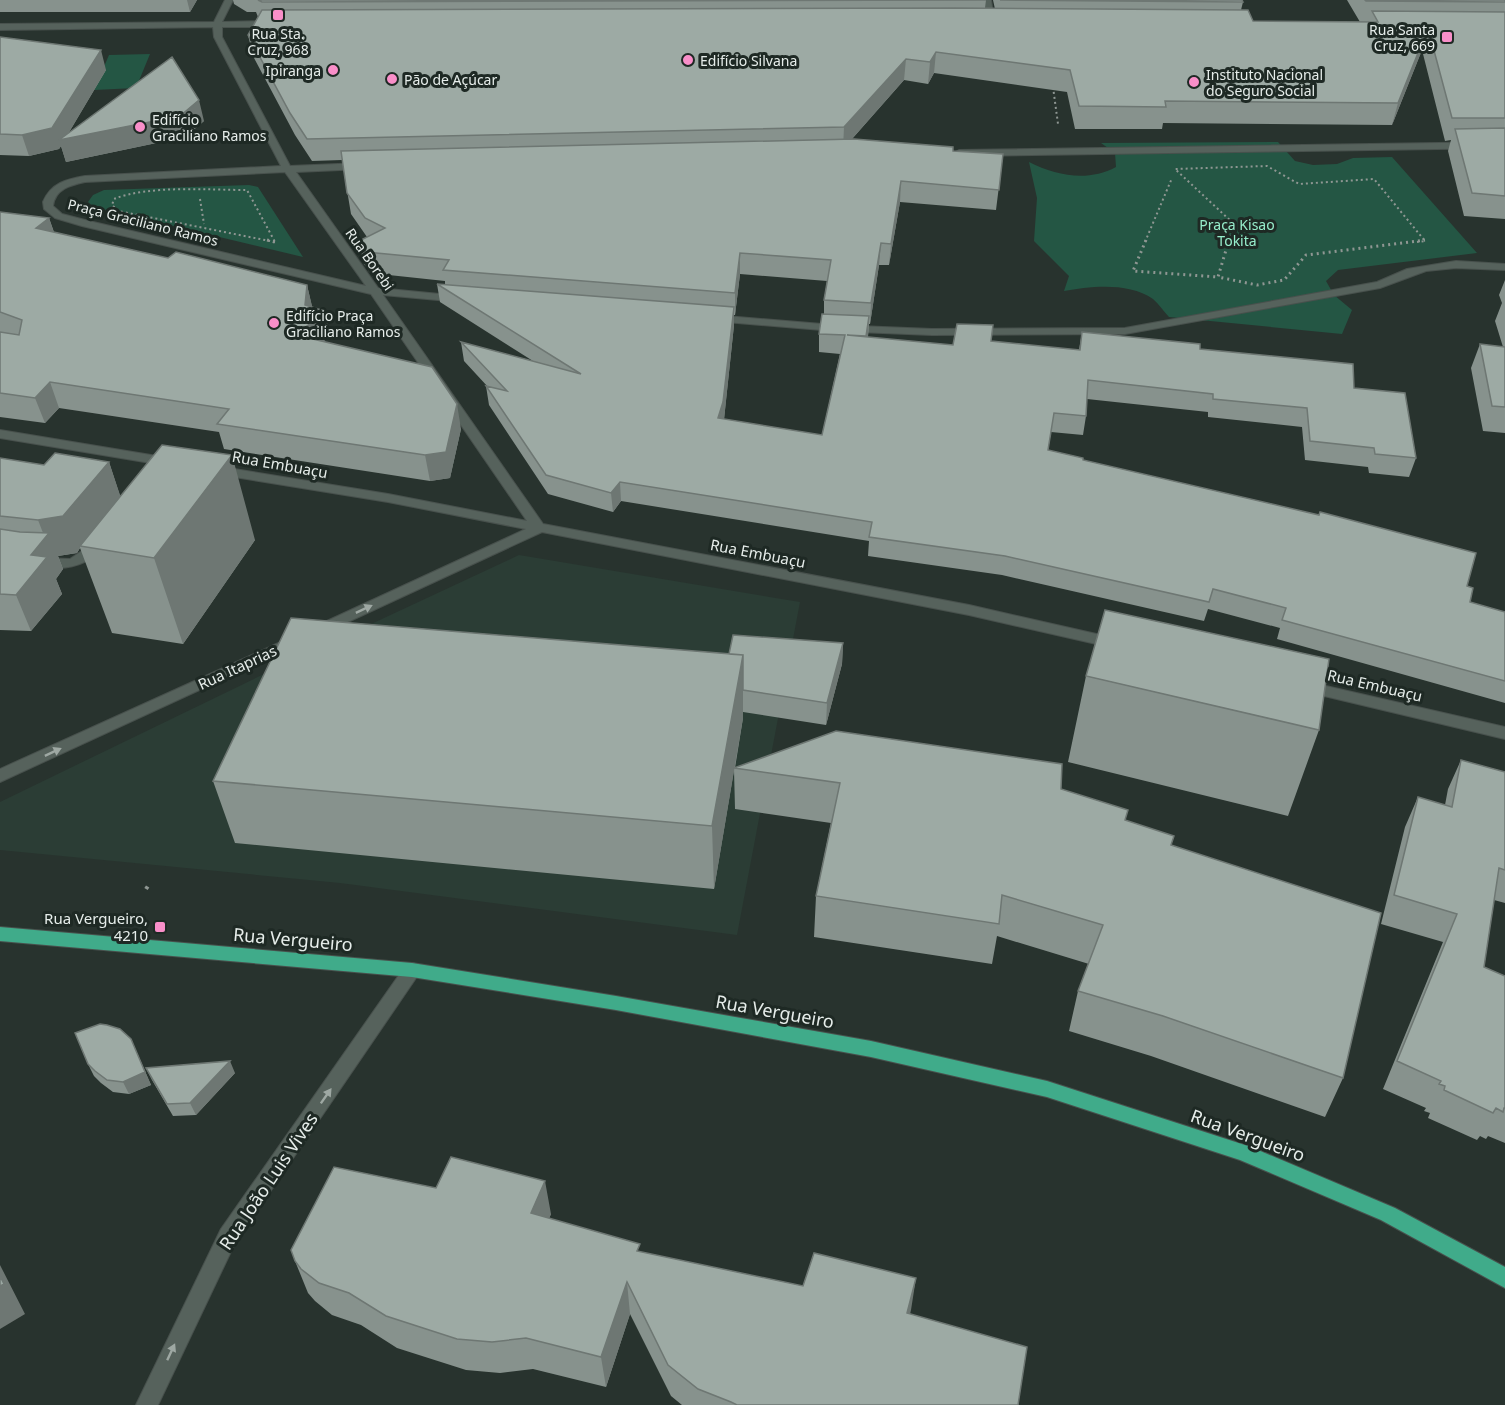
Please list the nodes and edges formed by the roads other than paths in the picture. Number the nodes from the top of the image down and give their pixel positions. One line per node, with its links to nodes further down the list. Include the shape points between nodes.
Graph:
1 (230, 0): 3 (street)
2 (987, 0): 5 (street, via 987,24)
3 (217, 24): 4 (street); 6 (street); 10 (street, Rua Borebi, via 218,37)
4 (291, 24)
5 (1003, 24)
6 (0, 27)
7 (1505, 145): 8 (street)
8 (948, 153)
9 (374, 165): 10 (street)
10 (286, 168): 12 (street, Rua Borebi); 12 (street, Praça Graciliano Ramos, via 76,180 56,191 48,200 48,207 52,213 86,224)
11 (1505, 267): 14 (street, via 1443,264 1399,274 1380,285 1125,331 932,332)
12 (374, 291): 13 (street); 18 (street, Rua Borebi)
13 (469, 299)
14 (704, 318)
15 (0, 434): 17 (street, via 173,462)
16 (202, 467): 18 (street, Rua Embuaçu)
17 (154, 477)
18 (539, 528): 21 (street, Rua Embuaçu, via 969,610); 24 (street, Rua Itaprias, one-way to 18)
19 (108, 531): 20 (street, via 87,556 75,562 61,565)
20 (32, 561)
21 (1129, 647)
22 (1288, 683): 23 (street, Rua Embuaçu)
23 (1505, 733)
24 (0, 776)
25 (0, 934): 26 (main road, Rua Vergueiro)
26 (412, 970): 27 (main road, Rua Vergueiro, via 871,1049 1047,1089 1244,1153 1388,1214); 28 (street, Rua João Luis Vives, one-way to 26, via 228,1236)
27 (1505, 1278)
28 (147, 1405)

